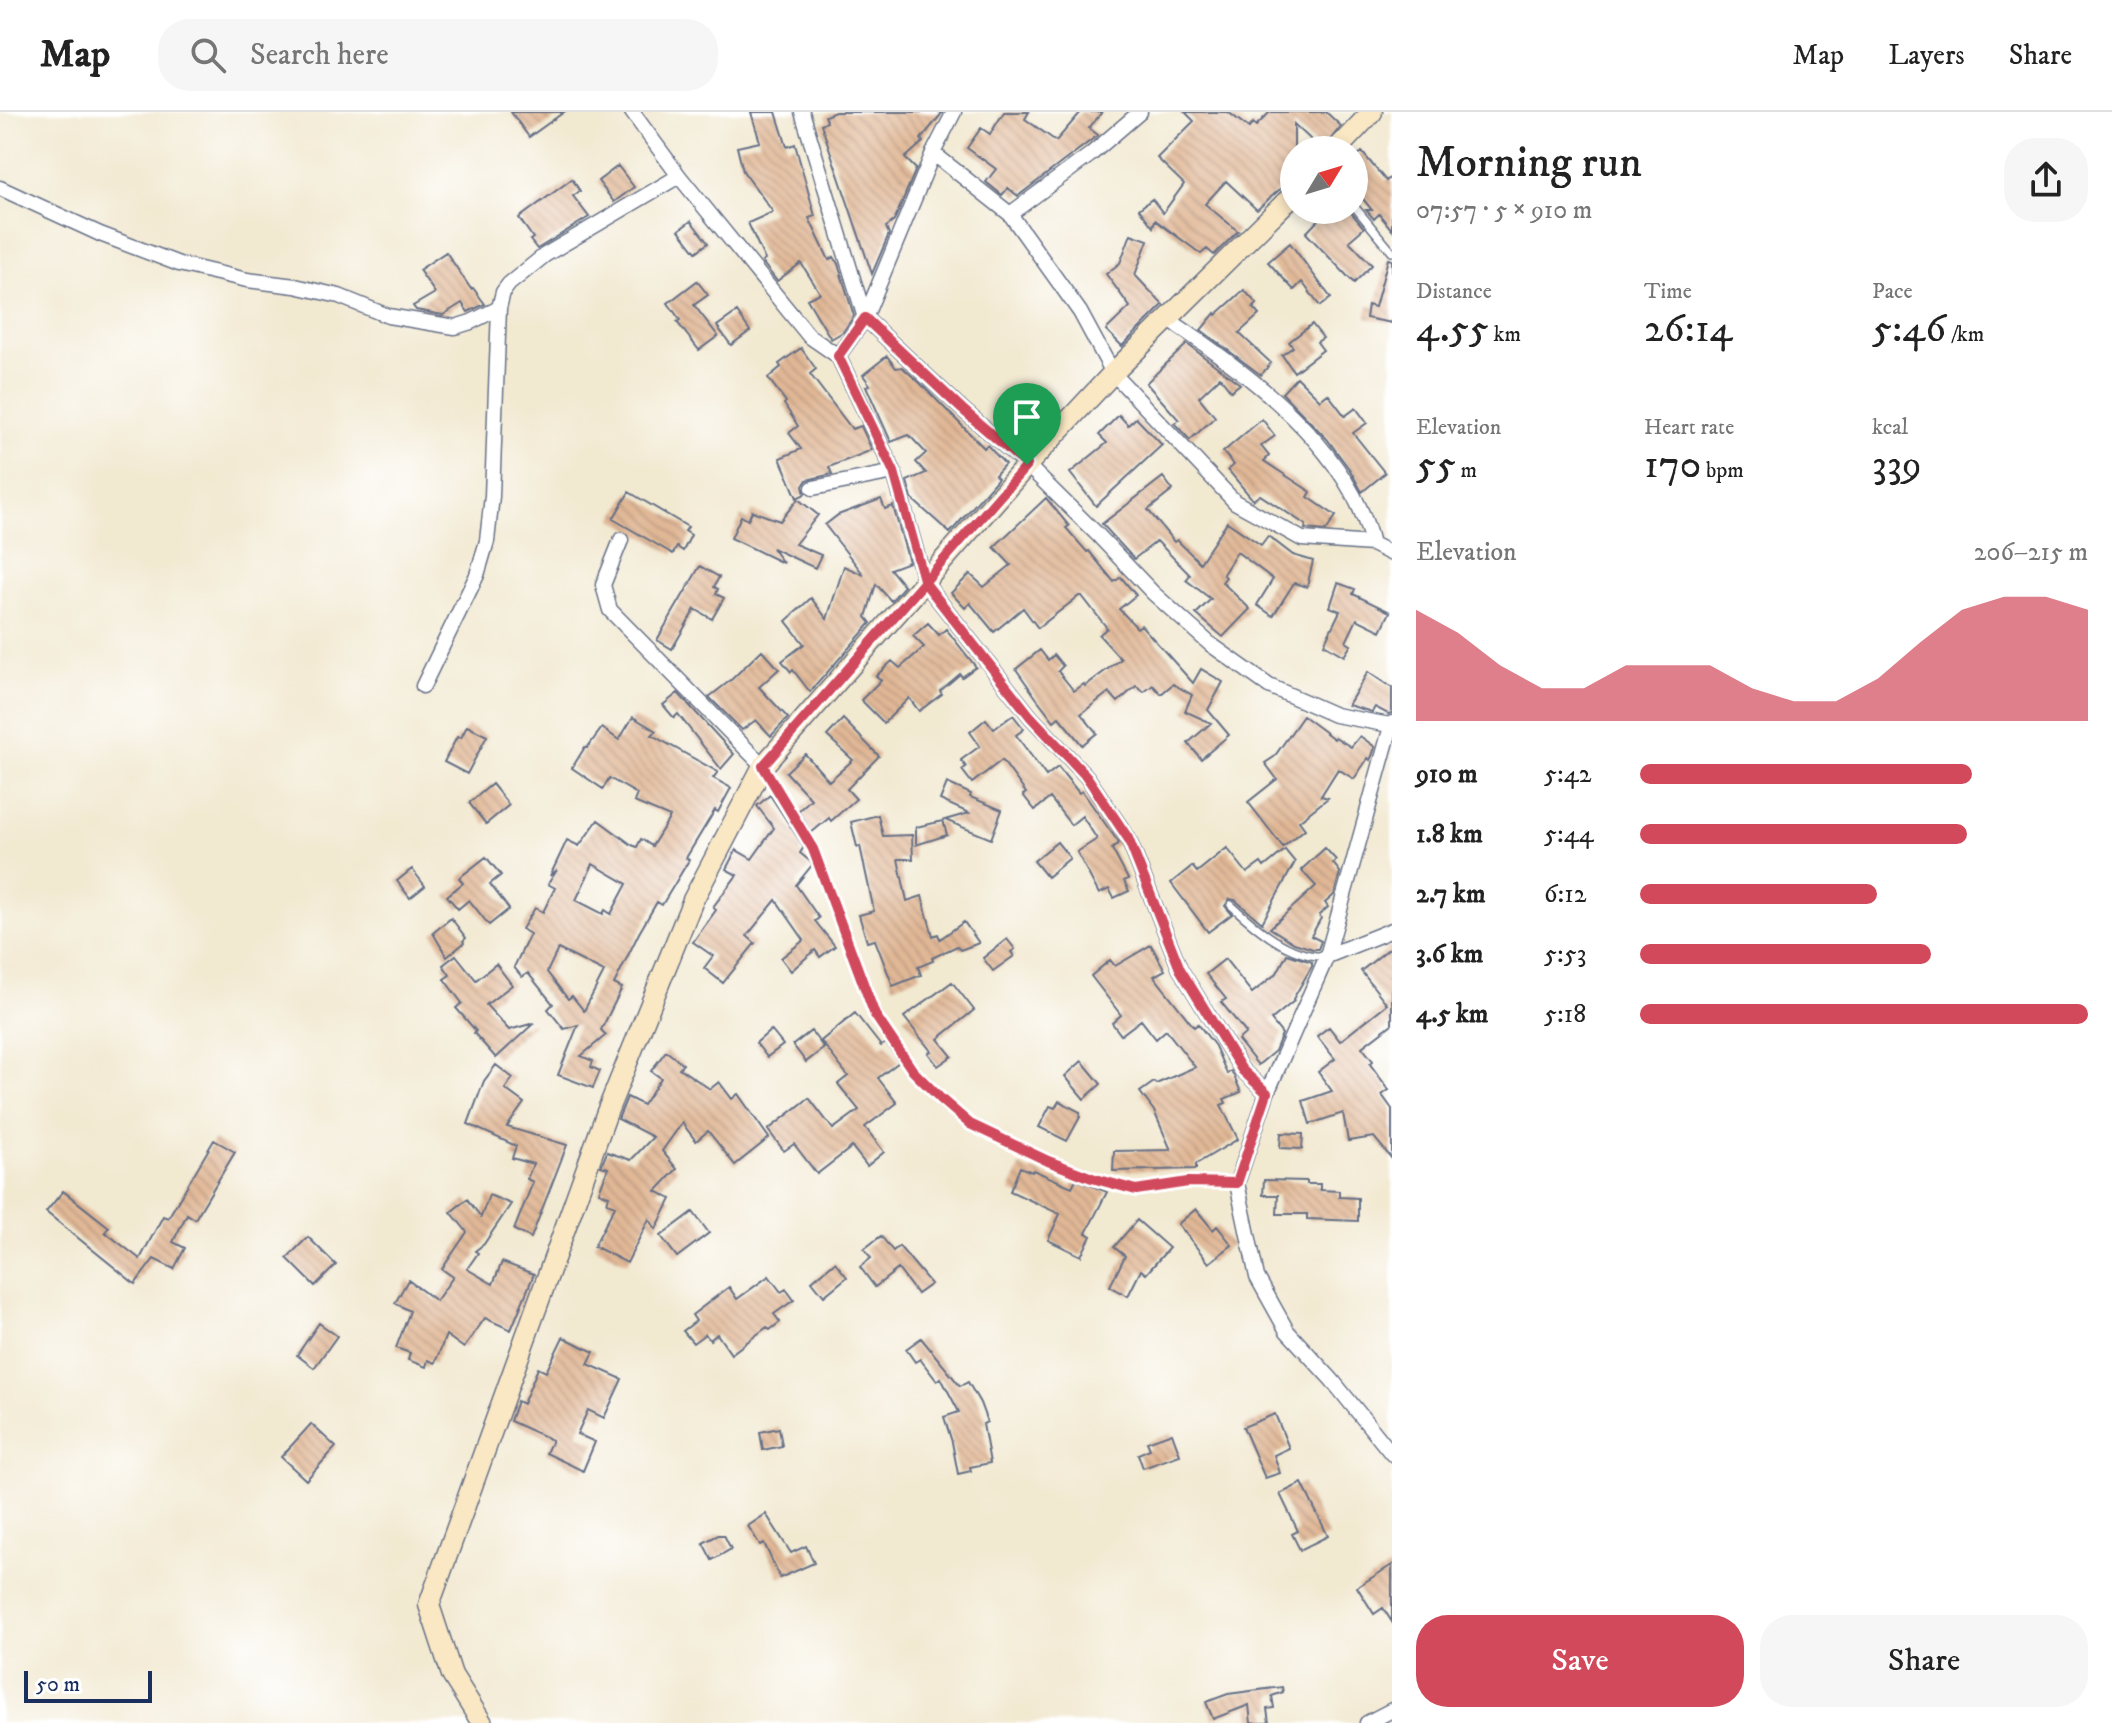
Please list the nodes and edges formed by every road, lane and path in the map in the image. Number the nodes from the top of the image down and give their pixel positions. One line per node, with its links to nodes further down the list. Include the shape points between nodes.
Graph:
1 (632, 112): 8 (street)
2 (802, 112): 15 (street)
3 (954, 112): 7 (street)
4 (1140, 112): 11 (street)
5 (1372, 112): 6 (street)
6 (1349, 136)
7 (933, 153): 11 (street); 15 (street)
8 (679, 176): 14 (street, via 545,255 509,284); 17 (street, via 809,336)
9 (0, 188): 14 (street, via 179,264 339,296 388,316 455,327)
10 (1280, 208): 16 (street)
11 (1010, 214): 18 (street, via 1080,312)
12 (1368, 223): 13 (lane)
13 (1392, 252)
14 (499, 308): 26 (street, via 487,541 477,575)
15 (865, 318): 17 (street); 19 (street)
16 (1169, 320): 18 (street); 23 (street, via 1223,356 1322,448 1366,516)
17 (838, 356): 20 (street)
18 (1113, 373): 19 (street); 23 (street, via 1235,502 1302,539)
19 (1027, 465): 25 (street); 27 (street, via 1153,593 1269,686 1335,715)
20 (894, 472): 21 (street); 25 (street)
21 (813, 488)
22 (621, 540): 28 (street, via 603,585 610,610)
23 (1372, 544): 24 (street)
24 (1392, 554)
25 (925, 583): 28 (street); 32 (street, via 1030,716 1087,777 1128,838 1180,969 1242,1070)
26 (423, 686)
27 (1391, 724): 31 (street)
28 (763, 766): 33 (lane, via 813,849 875,1015 913,1071 941,1099 970,1124 1092,1178 1136,1190 1188,1182); 36 (street, via 693,900 607,1112 429,1605 452,1675)
29 (1231, 905): 31 (lane, via 1257,929 1289,947 1313,957)
30 (1392, 930): 31 (street)
31 (1327, 956): 32 (street)
32 (1267, 1093): 33 (street)
33 (1237, 1183): 34 (street, via 1257,1277 1287,1331)
34 (1392, 1454)
35 (1392, 1710): 37 (street)
36 (482, 1723)
37 (1367, 1723)

